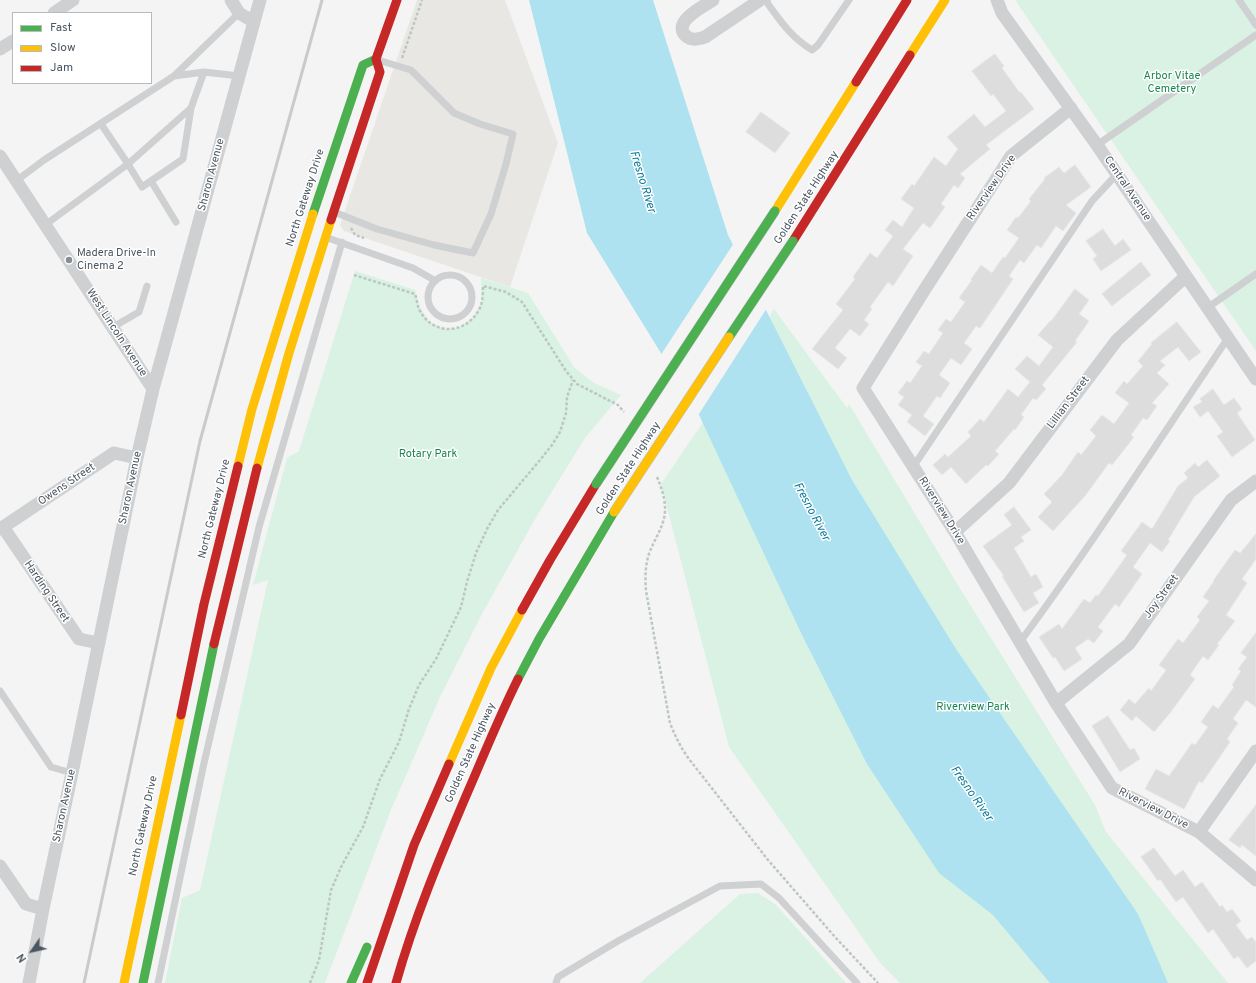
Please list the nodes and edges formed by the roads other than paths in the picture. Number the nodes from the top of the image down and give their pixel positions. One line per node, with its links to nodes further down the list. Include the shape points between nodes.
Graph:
1 (73, 0): 13 (street)
2 (231, 0): 14 (street)
3 (260, 0): 15 (street, Sharon Avenue)
4 (397, 0): 20 (main road, North Gateway Drive)
5 (713, 0): 6 (street, via 684,22 682,28 685,35 691,39 705,37)
6 (760, 0)
7 (767, 0): 8 (lane, via 790,33 812,50)
8 (849, 0)
9 (907, 0): 63 (main road, Golden State Highway, bridge, via 775,211 596,484 546,567 491,668)
10 (945, 0): 75 (main road, Golden State Highway, bridge, via 793,241 614,512 539,639 505,705 438,861 406,947)
11 (997, 0): 25 (street, Central Avenue, via 1002,13)
12 (1239, 0): 16 (lane)
13 (55, 12)
14 (239, 13): 15 (street); 22 (lane)
15 (254, 22): 23 (street, Sharon Avenue)
16 (1256, 25)
17 (1256, 35): 27 (lane)
18 (12, 42): 19 (street)
19 (0, 49)
20 (376, 59): 33 (main road, North Gateway Drive, via 380,72); 33 (main road, North Gateway Drive, via 363,65); 33 (lane, via 411,70 454,113 513,134 491,214 473,253 377,229)
21 (204, 72): 22 (lane); 23 (lane); 24 (lane)
22 (174, 76): 26 (lane)
23 (239, 76): 46 (street, Sharon Avenue)
24 (191, 108): 29 (lane); 32 (lane, via 183,159)
25 (1071, 108): 27 (street, Central Avenue); 48 (street, Riverview Drive, via 1011,156 863,388)
26 (101, 124): 29 (lane); 31 (lane)
27 (1097, 145): 30 (street, Central Avenue)
28 (0, 157): 31 (street, West Lincoln Avenue)
29 (128, 164): 32 (lane, via 142,187); 35 (lane)
30 (1116, 174): 39 (street, Central Avenue); 48 (lane, via 1092,201)
31 (16, 181): 35 (street, West Lincoln Avenue)
32 (151, 181): 34 (lane)
33 (324, 209): 36 (main road, North Gateway Drive); 36 (main road, North Gateway Drive)
34 (176, 222)
35 (45, 225): 43 (street, West Lincoln Avenue)
36 (316, 234): 37 (lane); 50 (main road, North Gateway Drive, via 296,328 271,413); 50 (main road, North Gateway Drive, via 252,409)
37 (342, 242): 40 (lane, via 413,268); 51 (lane)
38 (1256, 274): 42 (lane)
39 (1186, 276): 42 (street, Central Avenue); 53 (street, Lillian Street, via 1117,340 1009,483)
40 (434, 280): 40 (lane, via 427,294 430,308 442,318 463,315 471,304 471,290 468,284 462,278 448,274)
41 (147, 286): 43 (lane, via 139,312)
42 (1207, 308): 44 (street, Central Avenue)
43 (113, 327): 46 (street, West Lincoln Avenue)
44 (1228, 338): 45 (street, Central Avenue); 54 (lane)
45 (1256, 379)
46 (153, 389): 47 (street, Sharon Avenue)
47 (137, 458): 52 (street, Owens Street, via 114,453); 55 (street, Sharon Avenue)
48 (913, 467): 53 (street, Riverview Drive)
49 (1256, 481): 57 (street, Joy Street, via 1232,500 1129,644)
50 (233, 522): 51 (lane); 61 (main road, North Gateway Drive, via 222,609); 61 (main road, North Gateway Drive, via 204,604)
51 (259, 527): 62 (lane)
52 (1, 528): 55 (street, Harding Street, via 79,640)
53 (955, 532): 54 (street, Riverview Drive)
54 (1020, 642): 57 (street, Riverview Drive)
55 (98, 643): 59 (street, Sharon Avenue)
56 (0, 691): 59 (lane, via 51,767)
57 (1056, 703): 60 (street, Riverview Drive, via 1112,788)
58 (1256, 751): 60 (street)
59 (72, 773): 66 (street, Sharon Avenue)
60 (1199, 832): 65 (street, Riverview Drive)
61 (164, 838): 62 (lane); 70 (main road, North Gateway Drive); 71 (main road, North Gateway Drive)
62 (187, 843): 72 (lane)
63 (414, 845): 67 (main road); 74 (main road, Golden State Highway)
64 (0, 866): 66 (street, via 26,904)
65 (1256, 880)
66 (43, 910): 69 (street, Sharon Avenue)
67 (379, 921)
68 (369, 942): 73 (main road)
69 (28, 983)
70 (124, 983)
71 (143, 983)
72 (158, 983)
73 (351, 983)
74 (367, 983)
75 (396, 983)
76 (556, 983): 77 (lane, via 558,977 618,941 720,886 761,884 779,898)
77 (857, 983)

